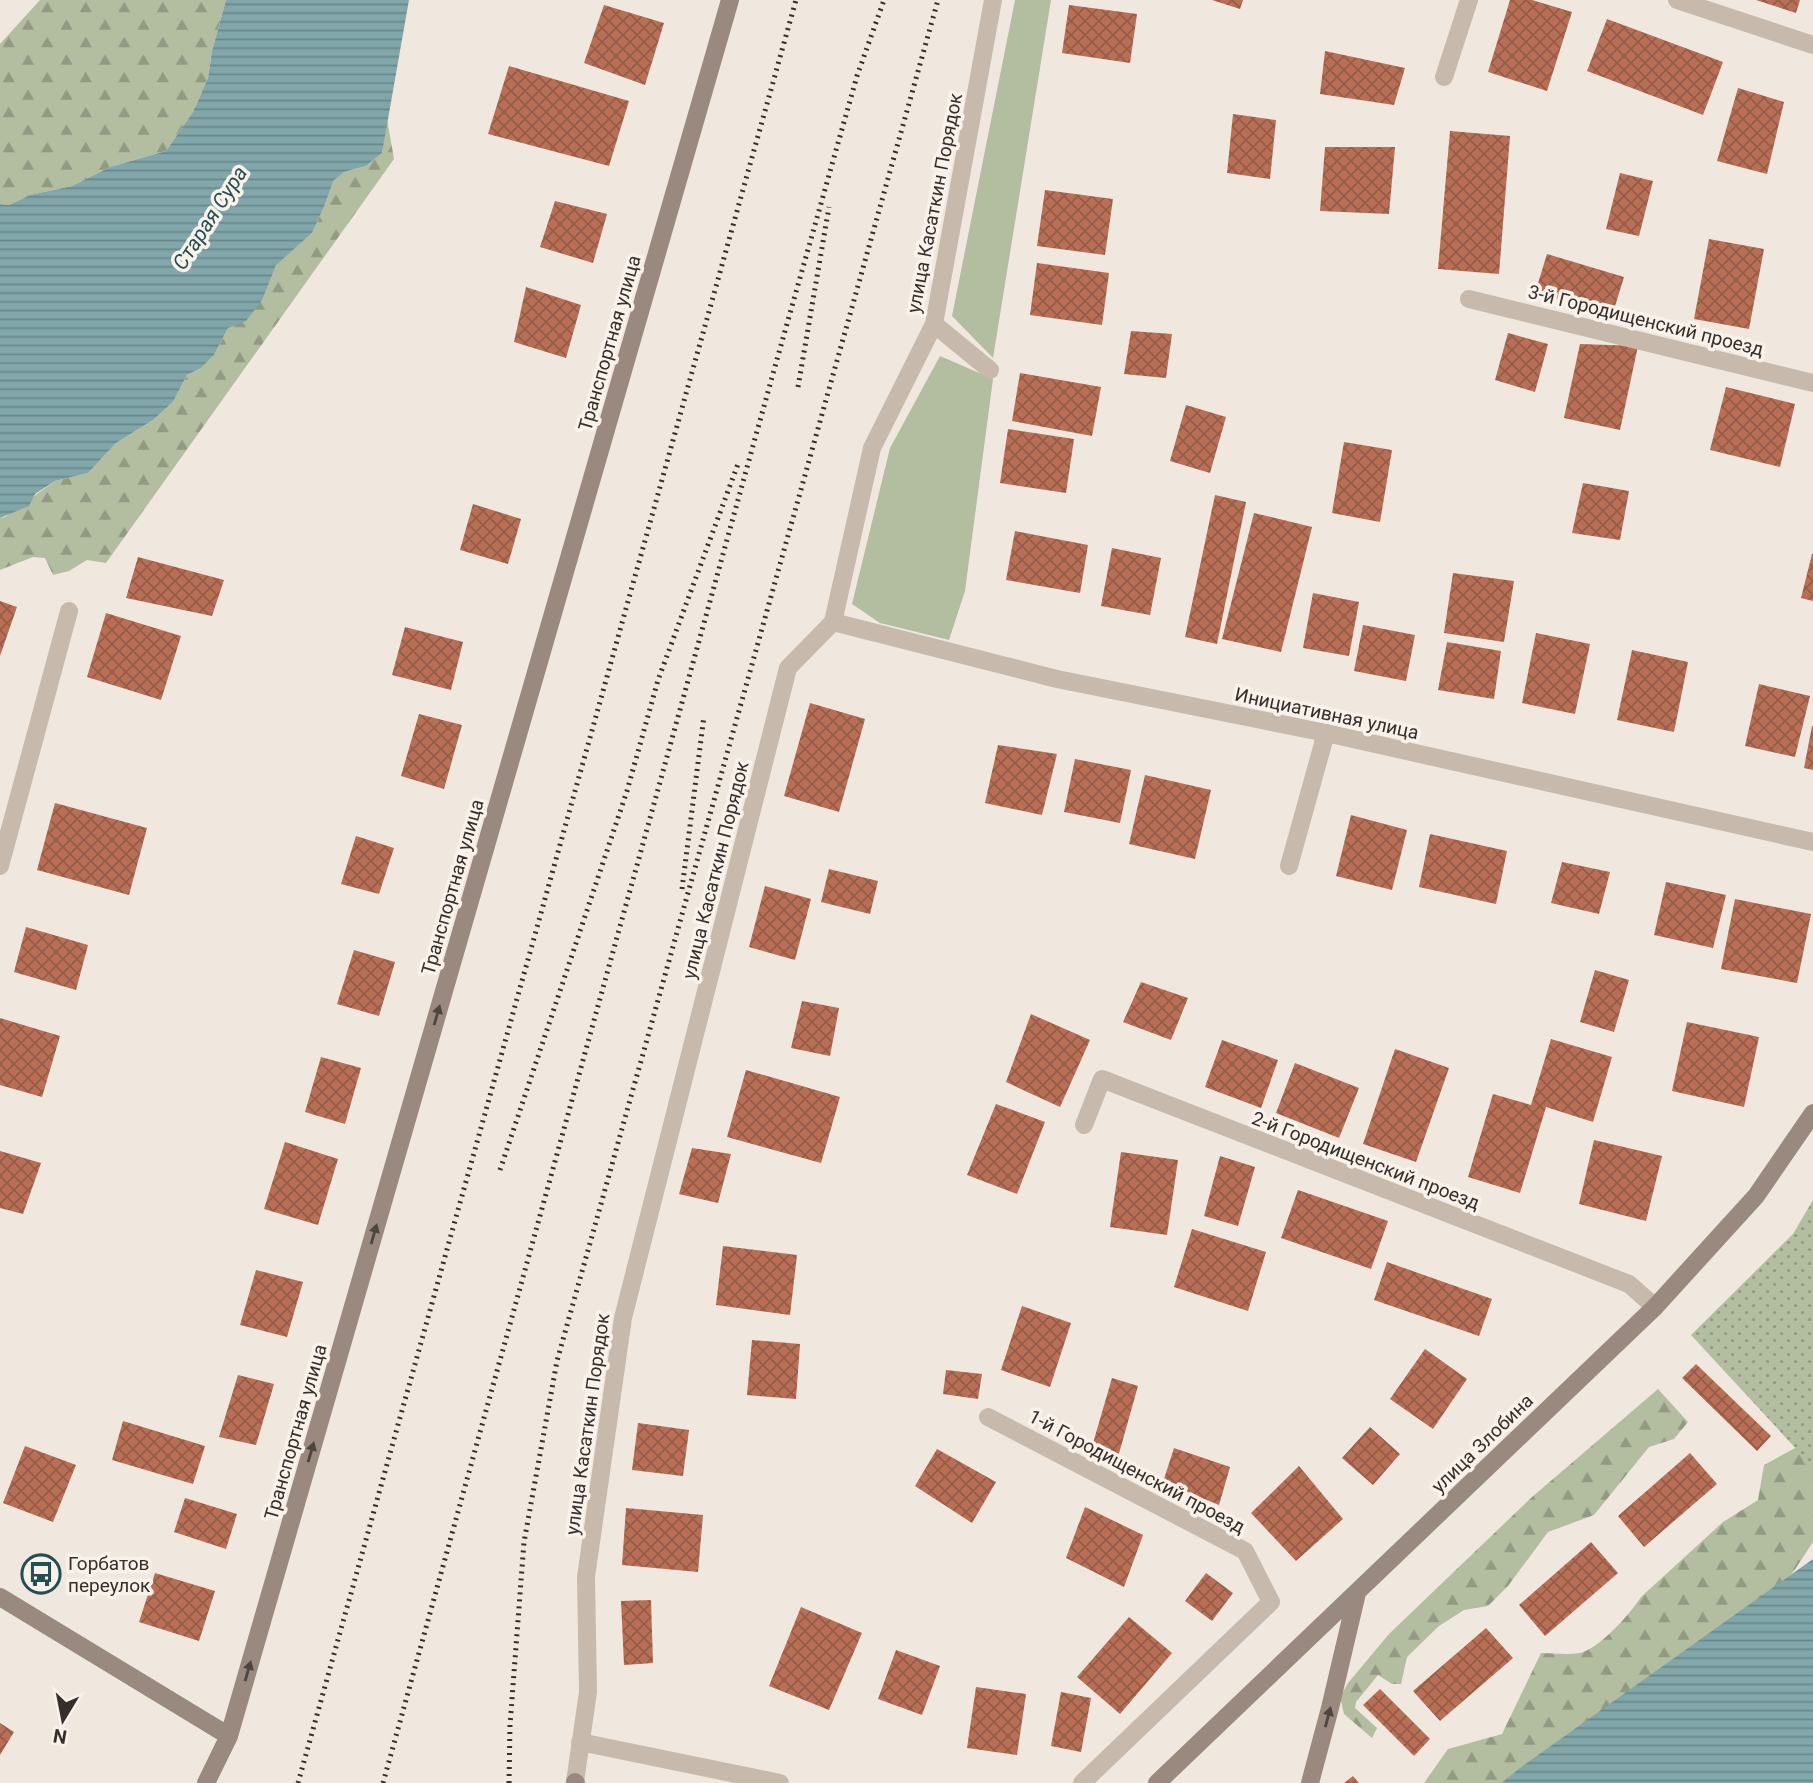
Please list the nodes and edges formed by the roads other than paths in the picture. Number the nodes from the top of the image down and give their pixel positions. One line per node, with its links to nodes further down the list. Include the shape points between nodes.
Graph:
1 (730, 0): 23 (main road, Транспортная улица, one-way to 1)
2 (993, 0): 8 (street, улица Касаткин Порядок)
3 (1469, 0): 6 (street)
4 (1678, 0): 5 (street)
5 (1813, 45)
6 (1444, 77)
7 (1469, 299): 10 (street, 3-й Городищенский проезд)
8 (934, 324): 9 (street); 12 (street, улица Касаткин Порядок, via 872,447)
9 (990, 370)
10 (1813, 383)
11 (69, 611): 15 (street)
12 (833, 622): 13 (street, Инициативная улица, via 1057,679); 24 (street, улица Касаткин Порядок, via 788,668 622,1318 586,1577 588,1692)
13 (1326, 733): 14 (street, Инициативная улица); 16 (street)
14 (1813, 842)
15 (0, 866)
16 (1289, 866)
17 (1813, 1113): 19 (main road, улица Злобина, via 1756,1196)
18 (1084, 1125): 19 (street, 2-й Городищенский проезд, via 1102,1079 1629,1284)
19 (1655, 1307): 21 (main road, улица Злобина)
20 (988, 1417): 28 (street, 1-й Городищенский проезд, via 1245,1551 1271,1602)
21 (1357, 1592): 29 (main road, улица Злобина); 30 (main road, one-way to 21)
22 (0, 1597): 23 (main road)
23 (229, 1736): 26 (main road, Транспортная улица)
24 (580, 1742): 25 (street, улица Касаткин Порядок); 27 (street)
25 (575, 1782)
26 (206, 1783)
27 (780, 1783)
28 (1082, 1783)
29 (1157, 1783)
30 (1310, 1783)

